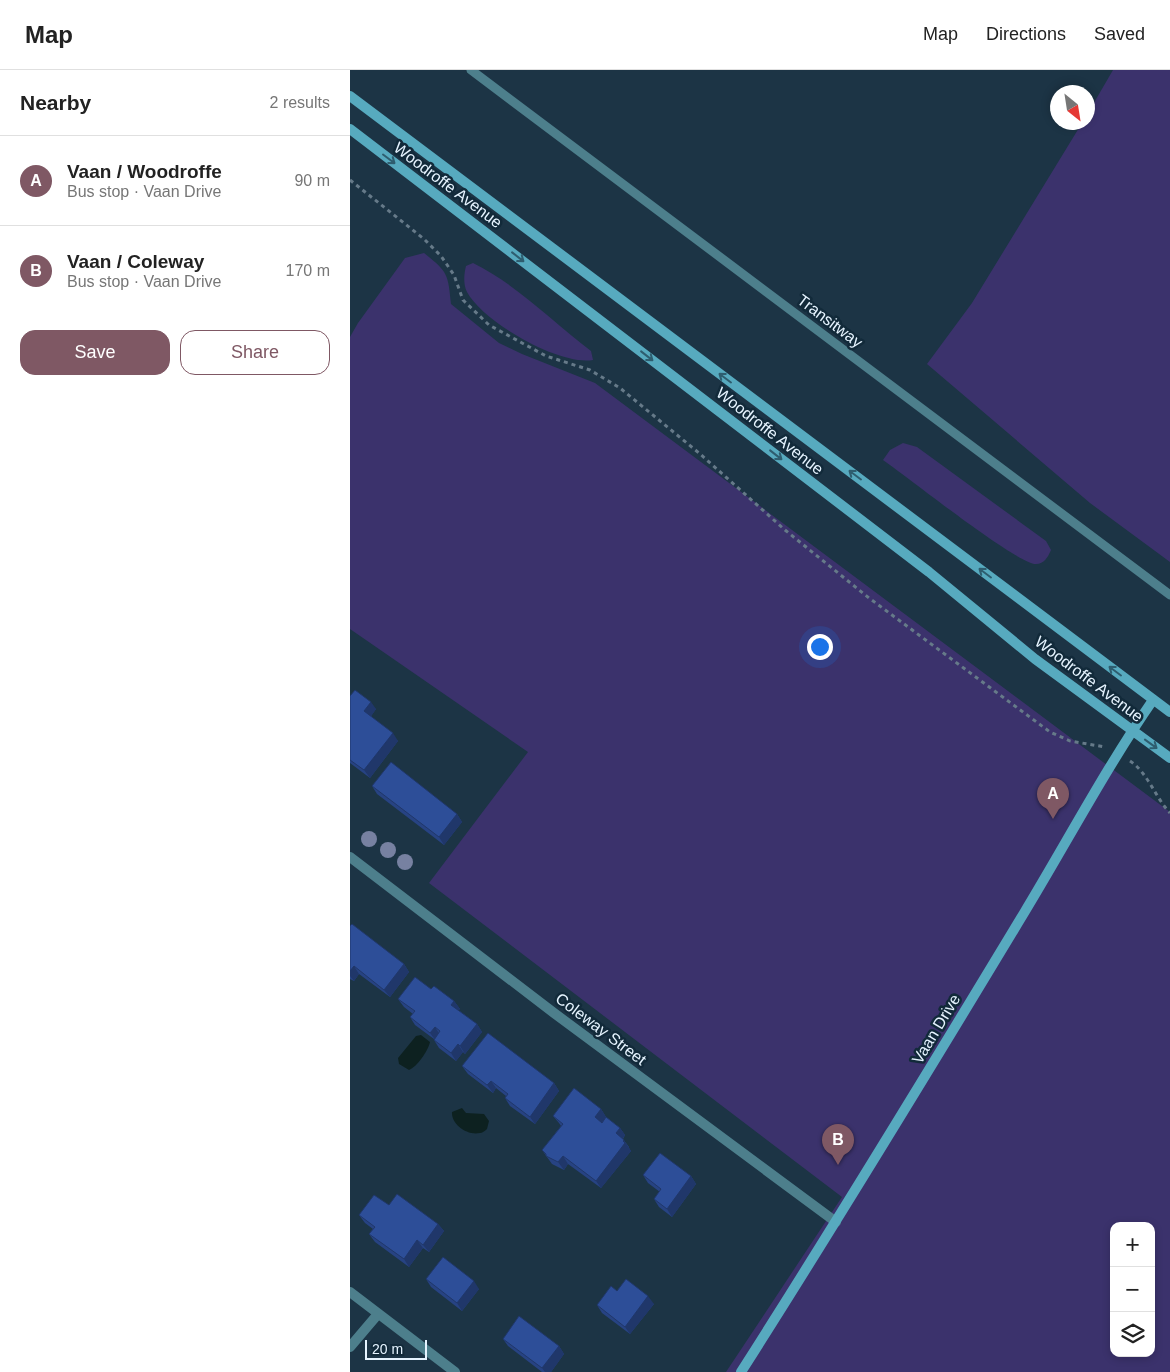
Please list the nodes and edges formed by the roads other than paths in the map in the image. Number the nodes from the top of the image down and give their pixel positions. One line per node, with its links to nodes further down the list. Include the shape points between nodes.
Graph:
1 (471, 70): 4 (lane, Transitway)
2 (350, 96): 5 (main road, Woodroffe Avenue, one-way to 2)
3 (350, 129): 7 (main road, Woodroffe Avenue, one-way to 7, via 921,566 1035,659)
4 (1170, 595)
5 (1154, 700): 6 (main road, Woodroffe Avenue); 7 (main road, Vaan Drive)
6 (1170, 712)
7 (1132, 730): 8 (main road, Woodroffe Avenue, one-way to 8); 10 (main road, Vaan Drive)
8 (1170, 758)
9 (350, 857): 10 (street, Coleway Street)
10 (836, 1222): 15 (main road, Vaan Drive)
11 (350, 1292): 12 (street)
12 (378, 1314): 13 (street); 14 (street)
13 (350, 1347)
14 (455, 1372)
15 (741, 1372)

